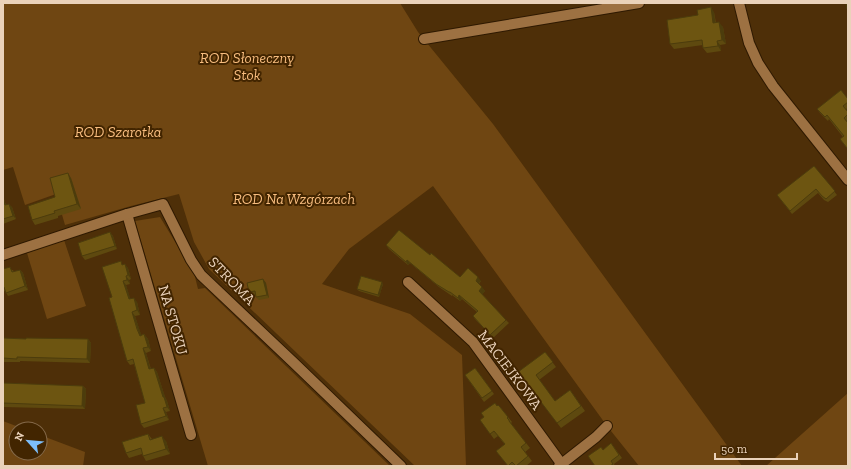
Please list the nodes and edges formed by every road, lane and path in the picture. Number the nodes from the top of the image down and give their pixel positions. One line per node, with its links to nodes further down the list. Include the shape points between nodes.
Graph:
1 (639, 3): 3 (street)
2 (739, 3): 4 (street, via 749,43 758,63 773,86)
3 (424, 39)
4 (848, 180)
5 (127, 214): 6 (street, STROMA); 9 (street, NA STOKU); 11 (street, STROMA, via 163,204 201,275)
6 (3, 255)
7 (408, 282): 10 (street, MACIEJKOWA, via 473,342)
8 (607, 426): 10 (street)
9 (191, 435)
10 (561, 465)
11 (401, 466)

